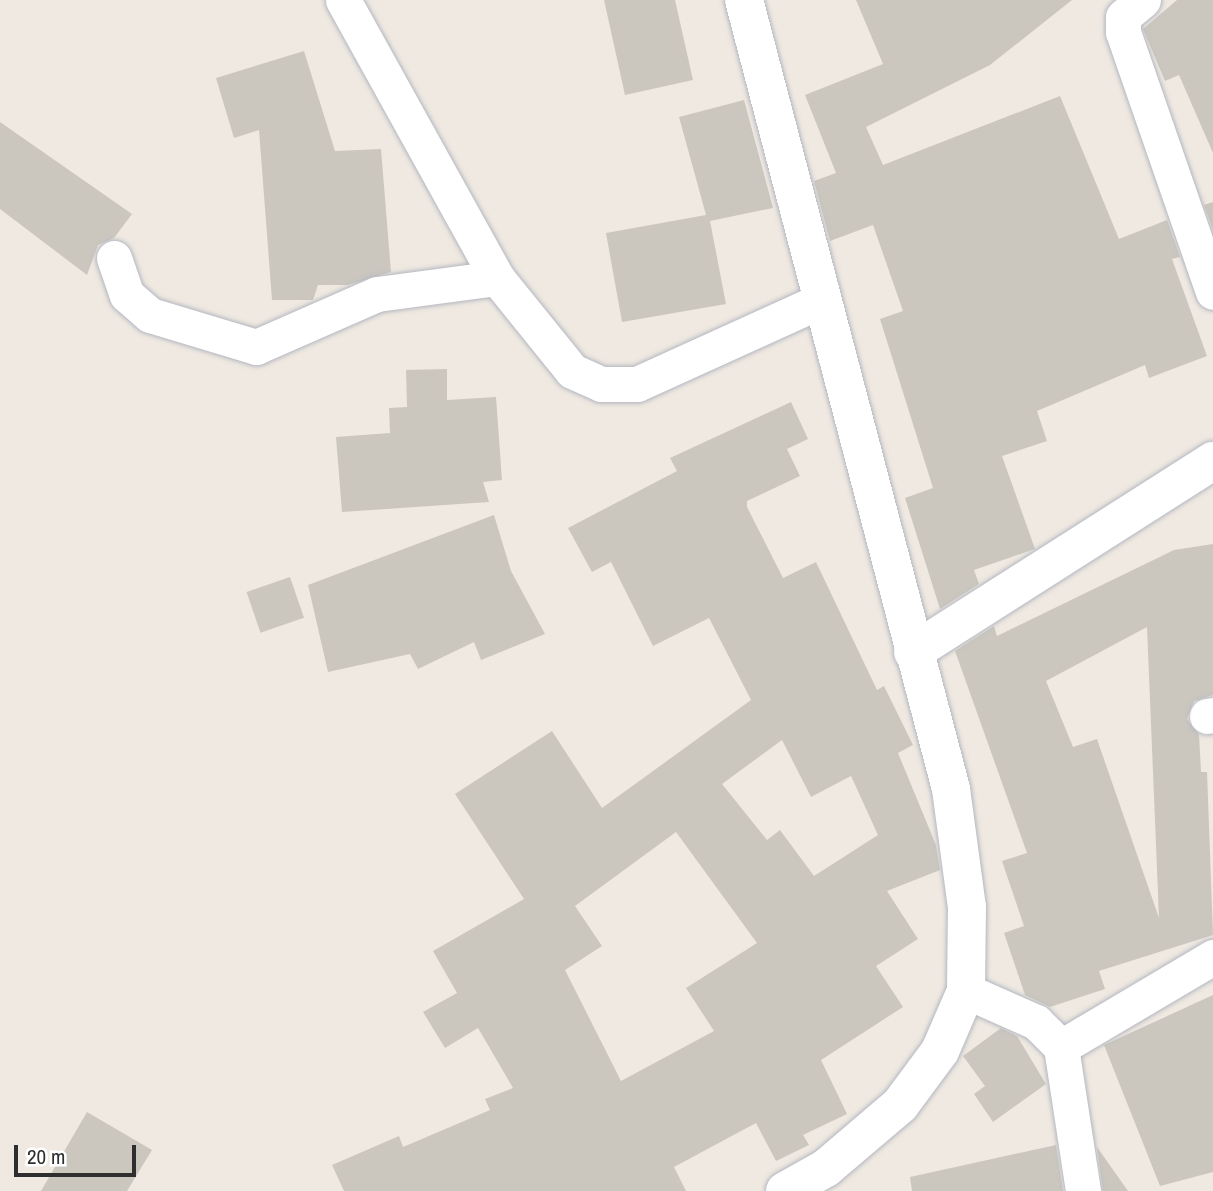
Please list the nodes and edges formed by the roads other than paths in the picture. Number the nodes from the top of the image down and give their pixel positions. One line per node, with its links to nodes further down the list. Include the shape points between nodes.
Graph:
1 (343, 0): 5 (street)
2 (744, 0): 7 (street)
3 (1143, 0): 6 (street, via 1123,17 1123,32)
4 (114, 258): 5 (street, via 127,295 150,315 256,346 377,294)
5 (497, 278): 7 (street, via 572,371 601,384 637,384)
6 (1213, 292)
7 (818, 302): 9 (street)
8 (1213, 461): 9 (street)
9 (913, 652): 11 (street, via 951,789 967,907)
10 (1213, 957): 12 (street)
11 (966, 991): 12 (street, via 1036,1022); 13 (street, via 940,1051 900,1105 826,1168)
12 (1061, 1047): 14 (street)
13 (785, 1191)
14 (1083, 1191)

